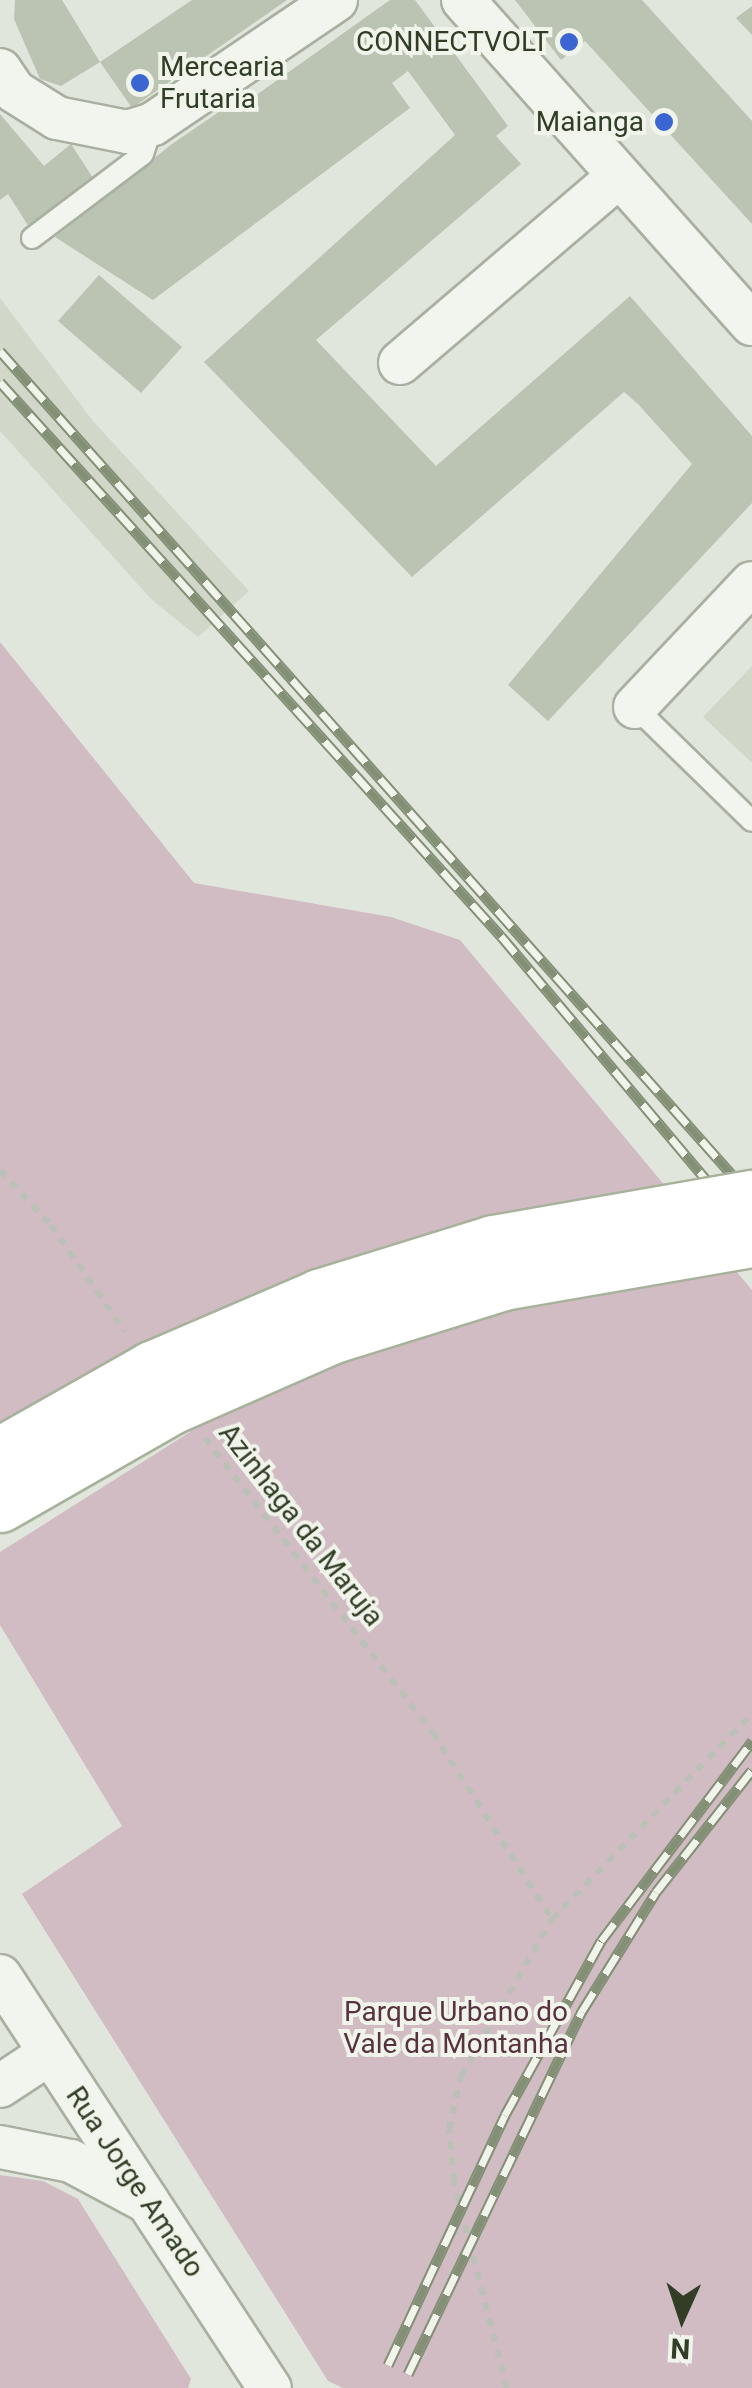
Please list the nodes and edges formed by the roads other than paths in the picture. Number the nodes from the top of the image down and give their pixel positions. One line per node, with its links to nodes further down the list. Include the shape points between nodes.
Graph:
1 (336, 0): 4 (street)
2 (463, 0): 5 (street)
3 (0, 70): 4 (street, via 14,91 57,118 127,132)
4 (153, 124): 6 (lane, via 142,154)
5 (618, 176): 7 (street); 8 (street)
6 (32, 238)
7 (752, 324)
8 (400, 364)
9 (752, 583): 10 (street)
10 (635, 707): 11 (lane)
11 (752, 822)
12 (752, 1198): 14 (main road, bridge, via 492,1243 319,1297 152,1369)
13 (752, 1239): 15 (main road, bridge, via 537,1274 334,1335 171,1406)
14 (0, 1455)
15 (0, 1504)
16 (0, 1976): 17 (street, Rua Jorge Amado)
17 (50, 2053): 18 (street); 20 (street, Rua Jorge Amado)
18 (0, 2086)
19 (0, 2147): 20 (street, via 71,2162)
20 (152, 2204): 21 (street, Rua Jorge Amado)
21 (270, 2388)

